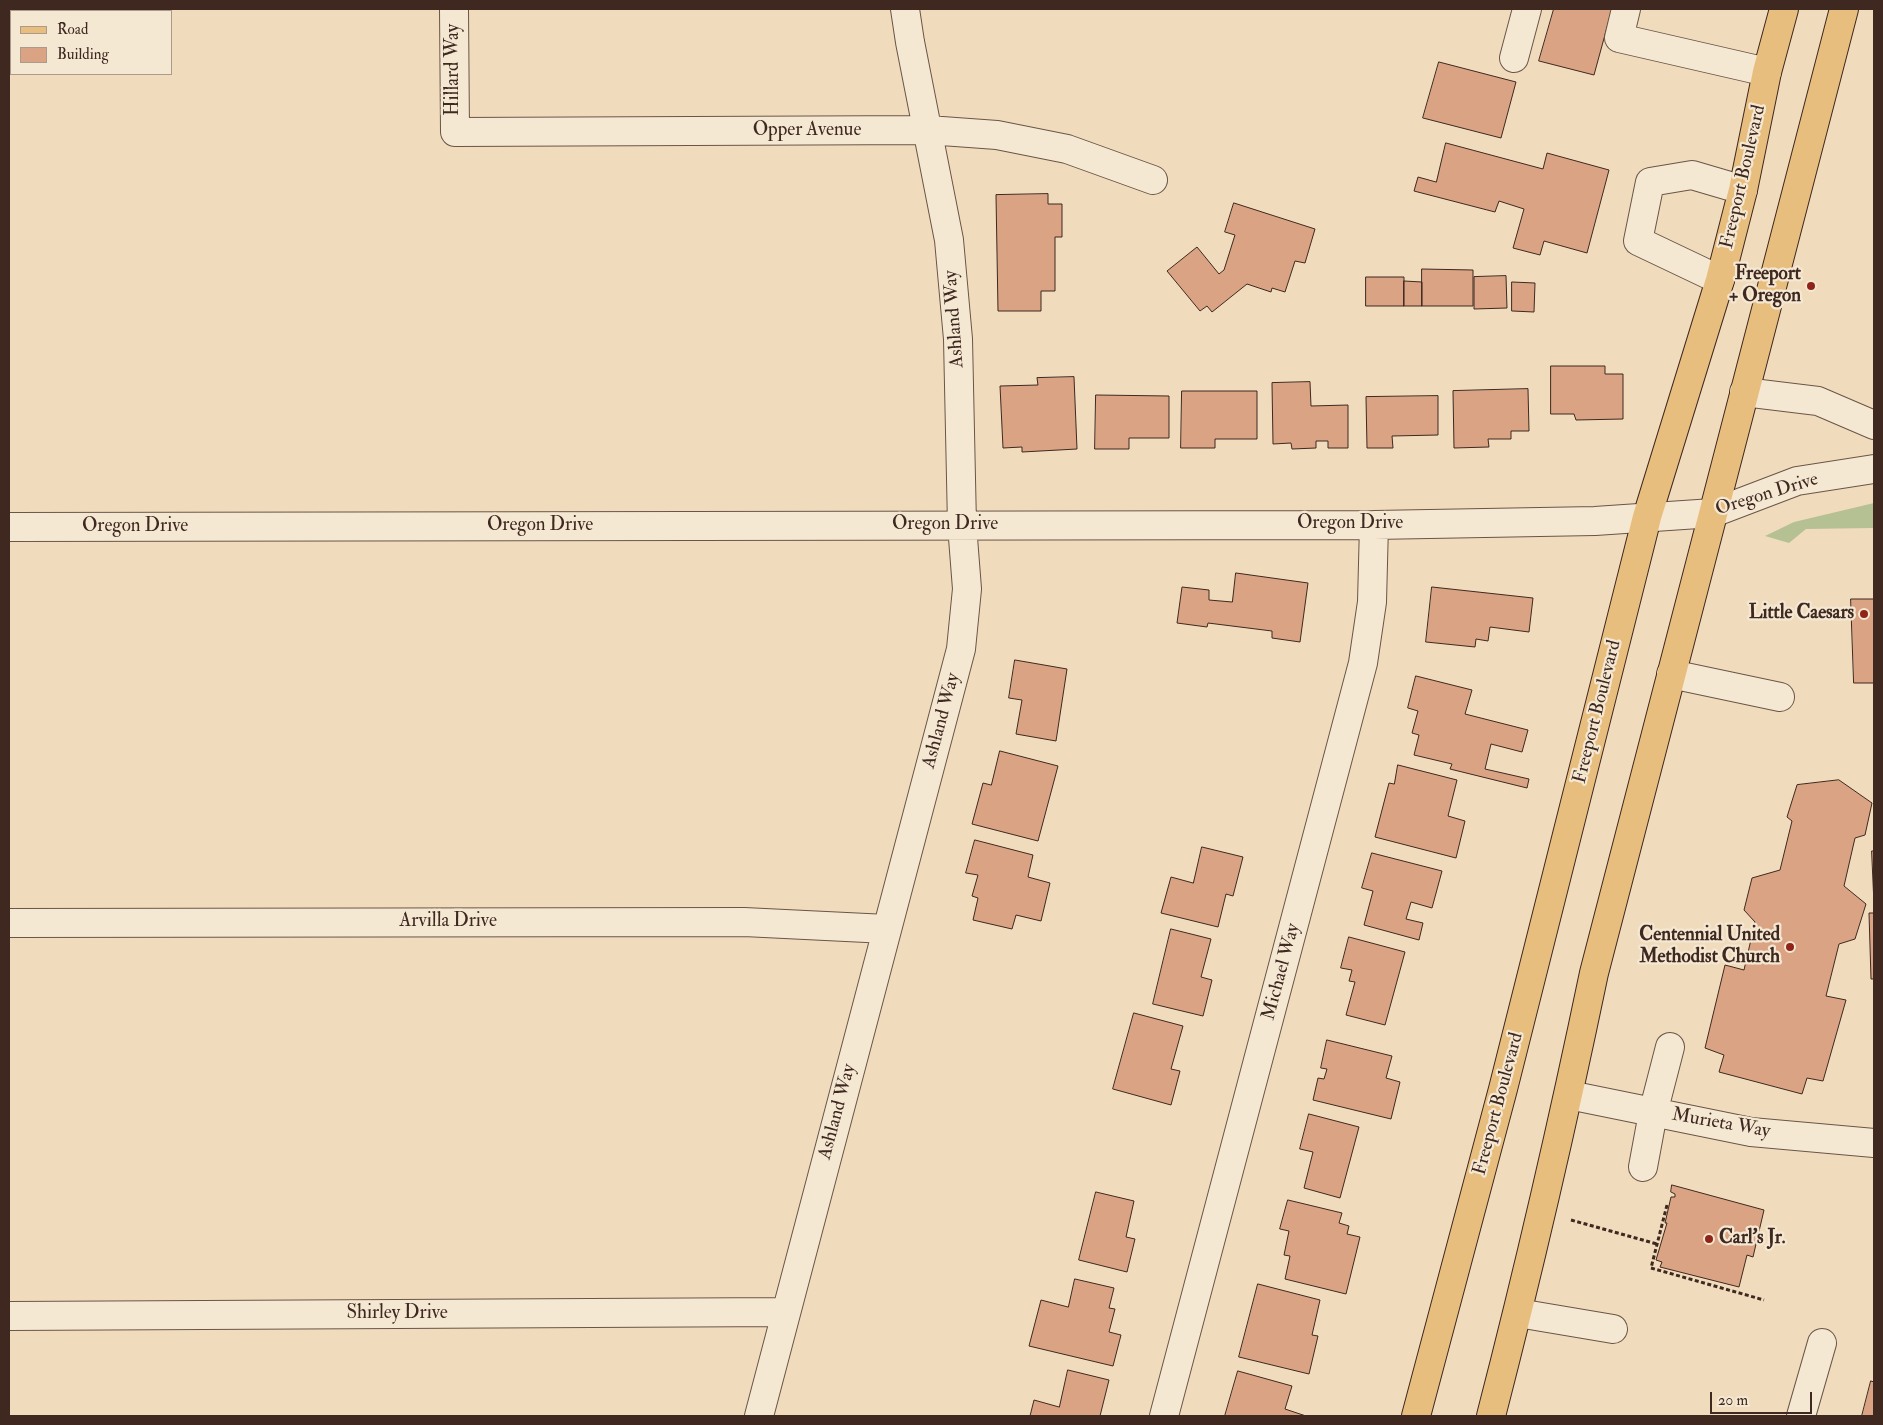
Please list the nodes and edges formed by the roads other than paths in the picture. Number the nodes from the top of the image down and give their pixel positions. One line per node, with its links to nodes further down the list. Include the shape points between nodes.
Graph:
1 (454, 9): 10 (street, Hillard Way)
2 (905, 9): 9 (street, Ashland Way)
3 (1527, 9): 7 (street)
4 (1626, 9): 8 (street, via 1619,38)
5 (1784, 9): 8 (main road, Freeport Boulevard)
6 (1844, 9): 14 (main road)
7 (1514, 58)
8 (1768, 72): 12 (main road, Freeport Boulevard)
9 (928, 130): 10 (street, Opper Avenue); 11 (street, Opper Avenue, via 997,135 1067,149); 20 (street, Ashland Way, via 948,240 958,338)
10 (455, 132)
11 (1153, 180)
12 (1743, 190): 13 (main road, Freeport Boulevard); 13 (street, via 1692,175 1650,182 1638,241)
13 (1720, 280): 18 (main road, Freeport Boulevard)
14 (1744, 392): 15 (street, via 1818,401); 17 (main road)
15 (1874, 425)
16 (1874, 469): 17 (street, Oregon Drive, via 1797,481)
17 (1713, 513): 18 (street, Oregon Drive); 22 (main road)
18 (1647, 517): 19 (street, Oregon Drive, via 1595,521); 38 (main road, Freeport Boulevard, via 1506,1080)
19 (1374, 524): 20 (street, Oregon Drive); 37 (street, Michael Way, via 1372,602 1363,663)
20 (962, 525): 21 (street, Oregon Drive); 25 (street, Ashland Way, via 967,589 961,648)
21 (9, 527)
22 (1671, 674): 23 (street); 27 (main road, via 1594,973)
23 (1780, 697)
24 (9, 923): 25 (street, Arvilla Drive, via 744,922)
25 (887, 930): 31 (street, Ashland Way)
26 (1670, 1047): 28 (street)
27 (1569, 1095): 28 (street, Murieta Way); 32 (main road)
28 (1653, 1113): 29 (street, Murieta Way, via 1751,1132); 30 (street)
29 (1874, 1143)
30 (1643, 1167)
31 (786, 1312): 33 (street, Shirley Drive); 36 (street, Ashland Way)
32 (1518, 1313): 34 (street); 39 (main road)
33 (9, 1316)
34 (1613, 1329)
35 (1822, 1344): 40 (street)
36 (759, 1416)
37 (1164, 1416)
38 (1416, 1416)
39 (1491, 1416)
40 (1802, 1416)

